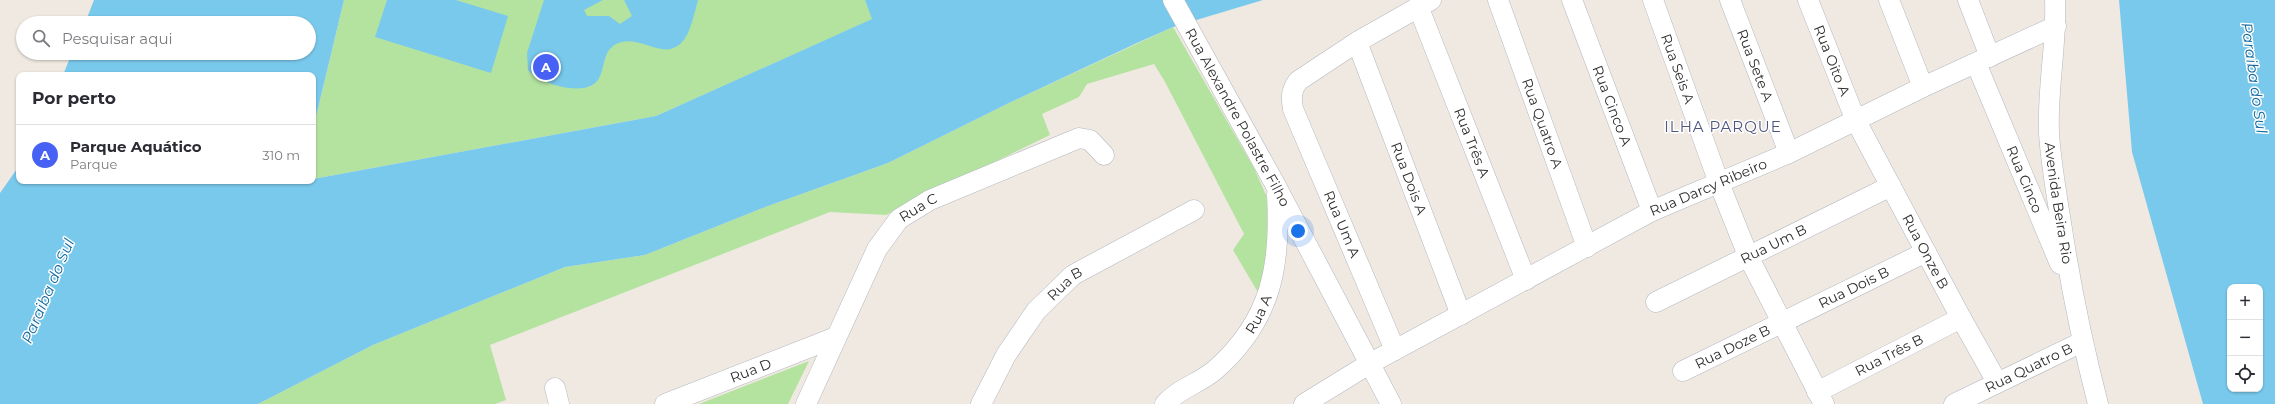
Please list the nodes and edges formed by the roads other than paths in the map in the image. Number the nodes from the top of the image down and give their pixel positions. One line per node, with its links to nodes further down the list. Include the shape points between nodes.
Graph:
1 (1173, 0): 19 (street, Rua Alexandre Polastre Filho)
2 (1498, 0): 23 (street, Rua Quatro A)
3 (1572, 0): 22 (street, Rua Cinco A)
4 (1653, 0): 18 (street, Rua Seis A)
5 (1730, 0): 16 (street, Rua Sete A)
6 (1808, 0): 15 (street, Rua Oito A)
7 (1890, 0): 14 (street)
8 (1968, 0): 13 (street, Rua Cinco)
9 (2055, 0): 11 (street, Avenida Beira Rio)
10 (1424, 3): 12 (street); 26 (street, Rua Três A)
11 (2056, 26): 13 (street, Rua Darcy Ribeiro); 27 (street, Avenida Beira Rio, via 2049,132)
12 (1357, 42): 29 (street, Rua Dois A); 34 (street, Rua Um A, via 1298,81 1291,98 1293,109)
13 (1983, 60): 14 (street, Rua Darcy Ribeiro); 27 (street, Rua Cinco)
14 (1923, 87): 15 (street, Rua Darcy Ribeiro)
15 (1856, 121): 16 (street, Rua Darcy Ribeiro); 20 (street, Rua Onze B)
16 (1789, 153): 18 (street, Rua Darcy Ribeiro)
17 (1104, 155): 32 (street, Rua C, via 1090,140 1079,138 930,200 899,219 877,249)
18 (1719, 183): 22 (street, Rua Darcy Ribeiro); 25 (street, Rua Seis A)
19 (1276, 186): 35 (street, Rua Alexandre Polastre Filho); 42 (street, Rua A, via 1279,228 1276,269 1265,302 1246,338 1215,370)
20 (1890, 186): 24 (street, Rua Onze B); 25 (street, Rua Um B)
21 (1194, 210): 41 (street, Rua B, via 1073,275 1036,311 1006,355)
22 (1652, 211): 23 (street, Rua Darcy Ribeiro)
23 (1587, 247): 26 (street, Rua Darcy Ribeiro)
24 (1926, 252): 30 (street, Rua Onze B); 31 (street, Rua Dois B)
25 (1749, 258): 28 (street, Rua Um B); 31 (street, Rua Seis A)
26 (1526, 280): 29 (street, Rua Darcy Ribeiro)
27 (2073, 295): 33 (street, Avenida Beira Rio)
28 (1656, 302)
29 (1461, 315): 34 (street, Rua Darcy Ribeiro)
30 (1961, 318): 37 (street, Rua Onze B); 38 (street, Rua Três B)
31 (1781, 323): 36 (street, Rua Doze B); 38 (street, Rua Seis A)
32 (836, 337): 39 (street, Rua D); 40 (street, Rua C)
33 (2082, 342): 37 (street, Rua Quatro B); 46 (street, Avenida Beira Rio)
34 (1395, 350): 35 (street, Rua Darcy Ribeiro)
35 (1369, 364): 43 (street, Rua Darcy Ribeiro); 44 (street, Rua Alexandre Polastre Filho)
36 (1683, 371)
37 (1997, 382): 45 (street, Rua Quatro B)
38 (1821, 398)
39 (664, 404)
40 (806, 404)
41 (981, 404)
42 (1165, 404)
43 (1304, 404)
44 (1391, 404)
45 (1954, 404)
46 (2098, 404)

